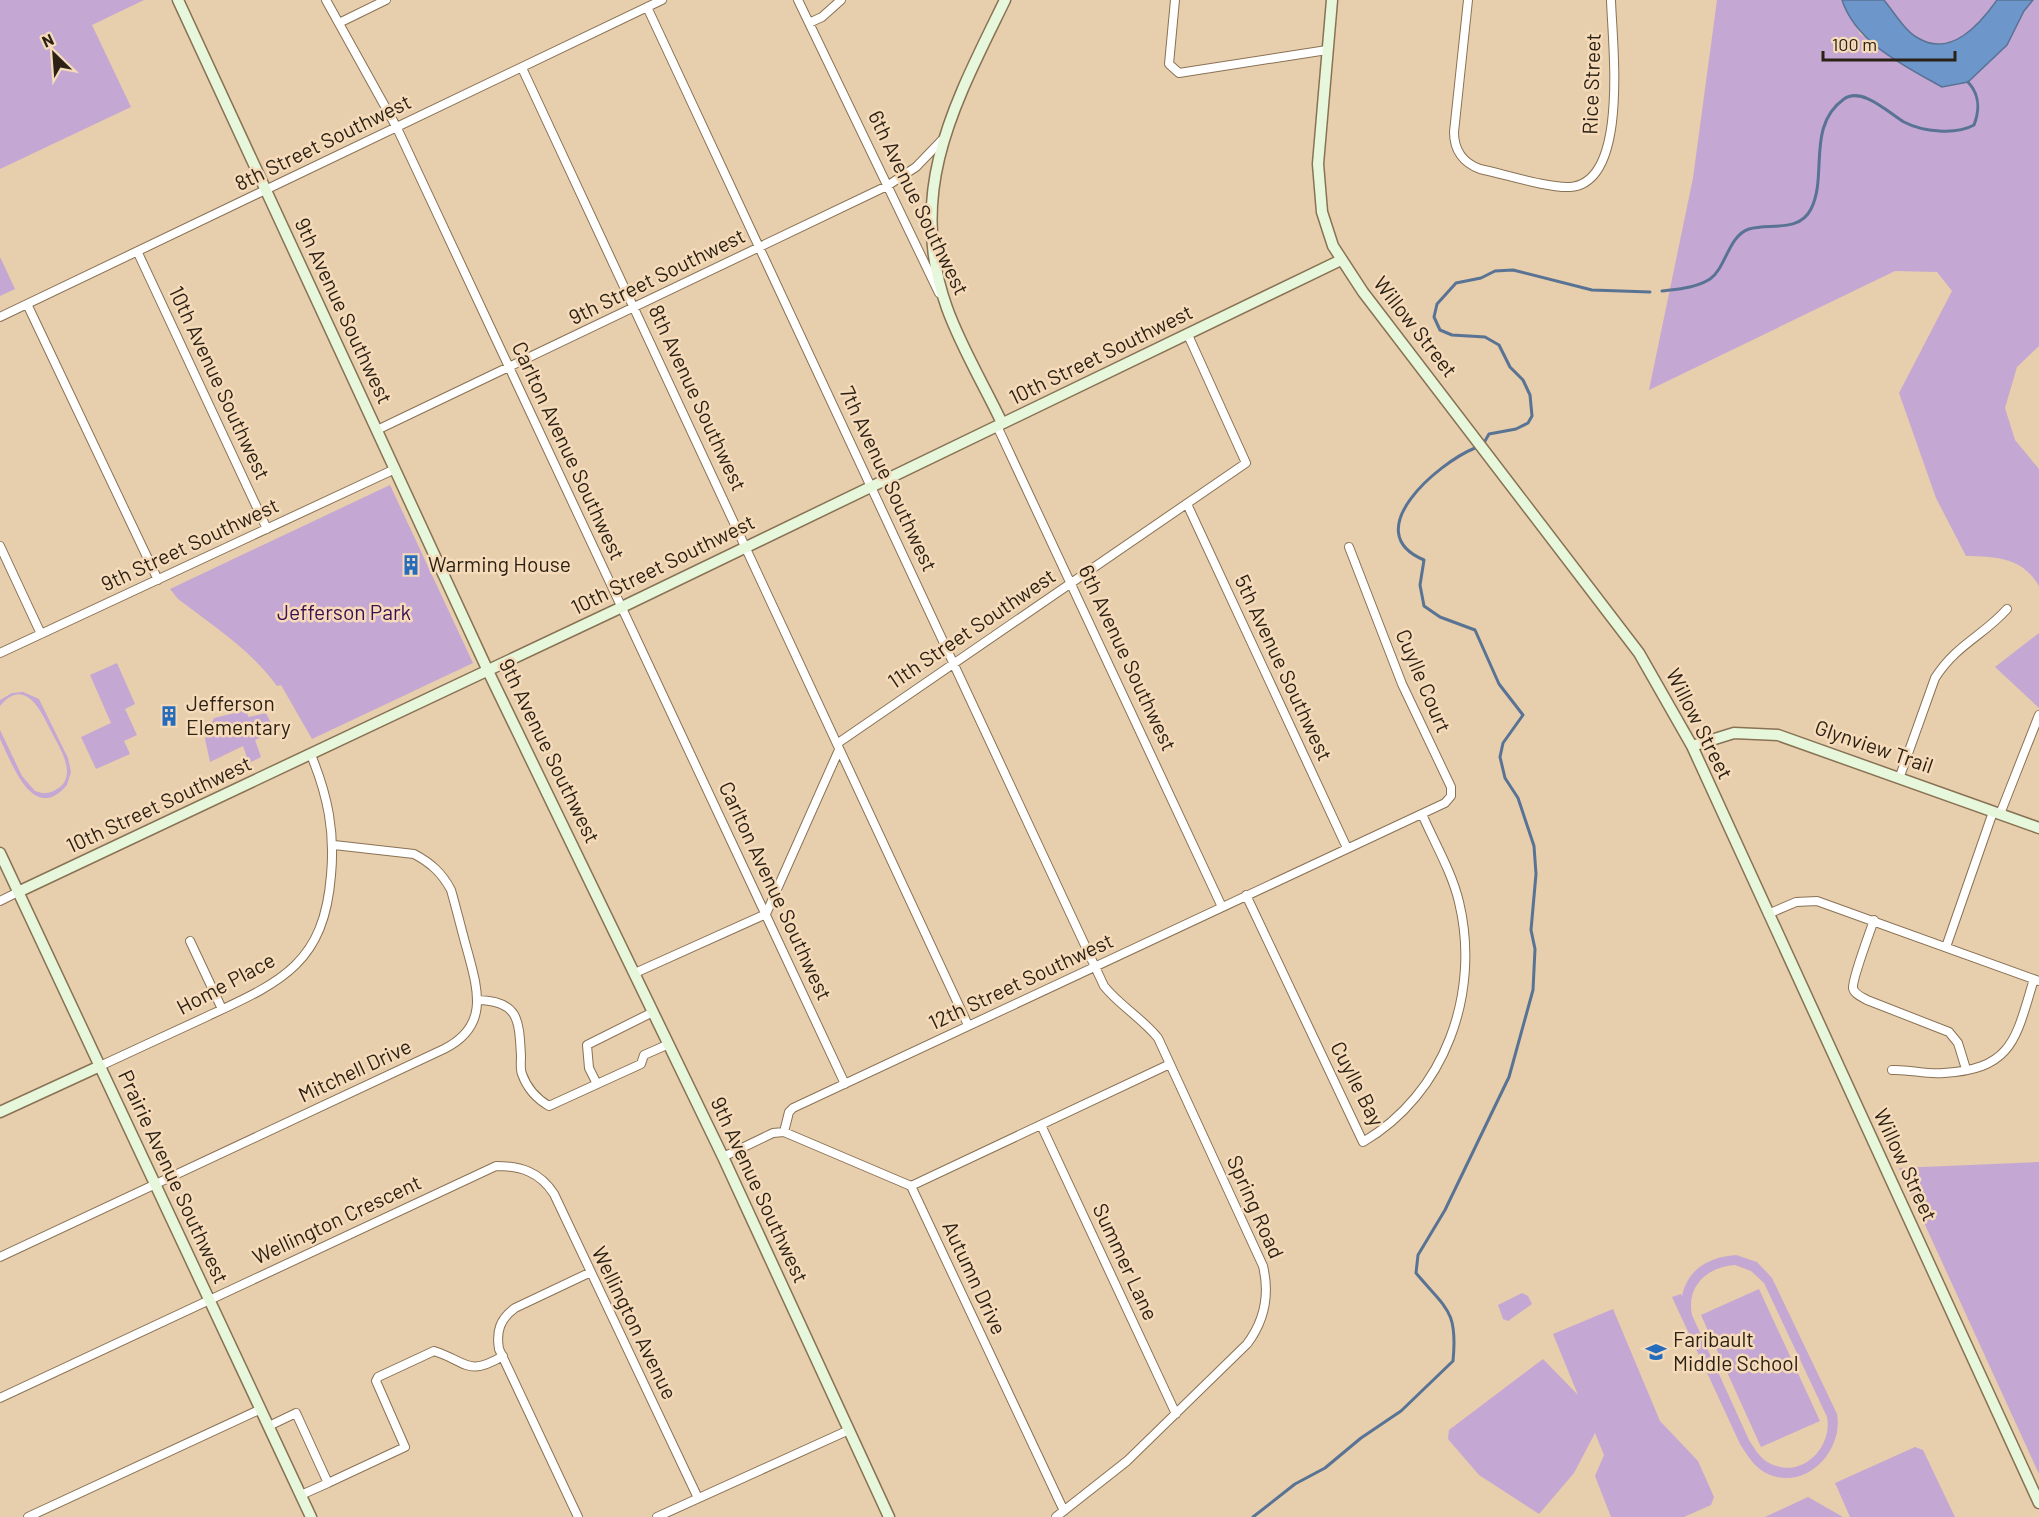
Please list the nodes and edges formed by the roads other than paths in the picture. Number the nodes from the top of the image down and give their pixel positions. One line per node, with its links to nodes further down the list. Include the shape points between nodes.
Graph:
1 (178, 0): 20 (street, 9th Avenue Southwest)
2 (326, 0): 14 (street, Carlton Avenue Southwest)
3 (386, 0): 14 (street)
4 (662, 0): 12 (street, 8th Street Southwest)
5 (798, 0): 13 (street, 6th Avenue Southwest)
6 (841, 0): 13 (street, via 822,17)
7 (1005, 0): 18 (street, via 956,100)
8 (1175, 0): 15 (street, via 1169,64 1179,73)
9 (1332, 0): 15 (street, Willow Street)
10 (1468, 0): 11 (street, Rice Street, via 1454,132 1458,151 1480,169 1571,187 1594,177 1604,162 1611,121)
11 (1611, 0)
12 (647, 7): 16 (street, 8th Street Southwest); 21 (street, 7th Avenue Southwest)
13 (809, 22): 19 (street, 6th Avenue Southwest)
14 (339, 23): 17 (street, Carlton Avenue Southwest)
15 (1327, 50): 23 (street, Willow Street, via 1318,188 1326,229)
16 (522, 68): 17 (street, 8th Street Southwest); 25 (street, 8th Avenue Southwest)
17 (397, 128): 20 (street, 8th Street Southwest); 29 (street, Carlton Avenue Southwest)
18 (942, 140): 19 (street, 9th Street Southwest, via 916,167); 26 (street, via 935,168 931,226 939,284)
19 (887, 186): 21 (street, 9th Street Southwest); 26 (street, 6th Avenue Southwest)
20 (266, 190): 22 (street, 8th Street Southwest); 31 (street, 9th Avenue Southwest)
21 (760, 247): 25 (street, 9th Street Southwest); 33 (street, 7th Avenue Southwest)
22 (138, 253): 24 (street, 8th Street Southwest); 35 (street, 10th Avenue Southwest)
23 (1341, 260): 28 (street, 10th Street Southwest); 49 (street, Willow Street, via 1639,653)
24 (27, 304): 27 (street, 8th Street Southwest); 39 (street)
25 (635, 308): 29 (street, 9th Street Southwest); 37 (street, 8th Avenue Southwest)
26 (948, 310): 30 (street, 6th Avenue Southwest)
27 (0, 317)
28 (1188, 335): 30 (street, 10th Street Southwest); 34 (street, 11th Street Southwest, via 1246,463)
29 (509, 367): 31 (street, 9th Street Southwest); 41 (street, Carlton Avenue Southwest)
30 (1000, 425): 33 (street, 10th Street Southwest); 40 (street, 6th Avenue Southwest)
31 (377, 430): 32 (street, 9th Avenue Southwest)
32 (395, 469): 35 (street, 9th Street Southwest); 46 (street, 9th Avenue Southwest)
33 (872, 487): 37 (street, 10th Street Southwest); 45 (street, 7th Avenue Southwest)
34 (1187, 504): 40 (street, 11th Street Southwest); 57 (street, 5th Avenue Southwest)
35 (267, 529): 39 (street, 9th Street Southwest)
36 (0, 546): 43 (street)
37 (746, 546): 41 (street, 10th Street Southwest); 48 (street, 8th Avenue Southwest)
38 (1349, 547): 54 (street, Cuylle Court, via 1402,684 1451,787 1446,803)
39 (158, 580): 43 (street, 9th Street Southwest)
40 (1071, 583): 45 (street, 11th Street Southwest); 62 (street, 6th Avenue Southwest)
41 (622, 607): 46 (street, 10th Street Southwest); 63 (street, Carlton Avenue Southwest)
42 (2007, 609): 52 (street, via 1956,650 1935,678)
43 (41, 634): 44 (street, 9th Street Southwest)
44 (0, 653)
45 (954, 664): 48 (street, 11th Street Southwest); 68 (street, 7th Avenue Southwest)
46 (488, 671): 51 (street, 10th Street Southwest); 69 (street, 9th Avenue Southwest)
47 (2039, 715): 53 (street)
48 (838, 743): 50 (street)
49 (1692, 746): 52 (street, Glynview Trail, via 1734,733 1778,735); 64 (street, Willow Street)
50 (838, 752): 63 (street); 74 (street)
51 (311, 755): 56 (street, Home Place, via 327,796); 59 (street, 10th Street Southwest)
52 (1900, 776): 53 (street, Glynview Trail)
53 (1997, 813): 55 (street, Glynview Trail); 67 (street)
54 (1422, 814): 57 (street); 60 (street, Cuylle Bay, via 1459,899 1466,948 1463,996 1439,1065 1427,1084 1399,1117 1363,1142)
55 (2039, 828)
56 (334, 845): 71 (street, Mitchell Drive, via 401,851 436,868 451,890); 72 (street, Home Place, via 326,914 307,953 276,983)
57 (1347, 848): 60 (street, 12th Street Southwest)
58 (0, 854): 59 (street, Prairie Avenue Southwest)
59 (18, 892): 61 (street, 10th Street Southwest); 77 (street, Prairie Avenue Southwest)
60 (1246, 895): 62 (street, 12th Street Southwest)
61 (0, 901)
62 (1222, 907): 68 (street, 12th Street Southwest)
63 (766, 914): 69 (street); 81 (street, Carlton Avenue Southwest)
64 (1768, 914): 65 (street, via 1807,900); 101 (street, Willow Street)
65 (1874, 920): 67 (street); 78 (street, via 1855,976 1855,992 1875,1004 1949,1032 1958,1043)
66 (190, 942): 72 (street)
67 (1946, 947): 70 (street)
68 (1096, 967): 74 (street, 12th Street Southwest); 76 (street, Spring Road, via 1111,995 1145,1022 1158,1038)
69 (635, 973): 73 (street, 9th Avenue Southwest)
70 (2036, 980): 78 (street, via 2007,1049 1991,1063)
71 (478, 1000): 80 (street, via 502,1002 512,1010 519,1025 522,1074 533,1094 544,1103 549,1106); 87 (street, Mitchell Drive, via 473,1022 456,1043)
72 (222, 1010): 77 (street, Home Place)
73 (654, 1012): 75 (street, 9th Avenue Southwest); 80 (street, via 587,1045 589,1068)
74 (968, 1025): 81 (street, 12th Street Southwest)
75 (669, 1044): 80 (street, via 644,1055 641,1064); 85 (street, 9th Avenue Southwest)
76 (1170, 1064): 83 (street); 95 (street, Spring Road, via 1258,1251 1267,1298 1259,1326 1247,1344)
77 (100, 1066): 82 (street); 87 (street, Prairie Avenue Southwest)
78 (1966, 1069): 79 (street, via 1945,1074)
79 (1892, 1070)
80 (597, 1084)
81 (845, 1084): 84 (street, 12th Street Southwest, via 794,1108 789,1112)
82 (0, 1112)
83 (1041, 1125): 88 (street); 95 (street, Summer Lane)
84 (784, 1132): 85 (street, via 773,1133); 88 (street)
85 (723, 1157): 97 (street, 9th Avenue Southwest)
86 (528, 1170): 90 (street, Wellington Avenue, via 548,1184 554,1194); 91 (street, Wellington Crescent, via 496,1166)
87 (155, 1185): 89 (street, Mitchell Drive); 91 (street, Prairie Avenue Southwest)
88 (911, 1186): 102 (street, Autumn Drive)
89 (0, 1257)
90 (589, 1273): 92 (street, via 507,1314 497,1333); 100 (street, Wellington Avenue)
91 (208, 1300): 93 (street, Wellington Crescent); 94 (street, Prairie Avenue Southwest)
92 (503, 1356): 98 (street, via 471,1368 434,1351 378,1377 376,1381 405,1447); 105 (street)
93 (0, 1398)
94 (261, 1408): 96 (street, Prairie Avenue Southwest); 103 (street)
95 (1176, 1414): 102 (street, Spring Road, via 1127,1461)
96 (268, 1426): 98 (street, via 296,1413); 99 (street, Prairie Avenue Southwest)
97 (849, 1430): 100 (street); 107 (street, 9th Avenue Southwest)
98 (328, 1483): 99 (street)
99 (301, 1496): 104 (street, Prairie Avenue Southwest)
100 (698, 1498): 106 (street)
101 (2039, 1503)
102 (1064, 1511): 108 (street, Spring Road)
103 (28, 1517)
104 (311, 1517)
105 (578, 1517)
106 (657, 1517)
107 (889, 1517)
108 (1056, 1517)

